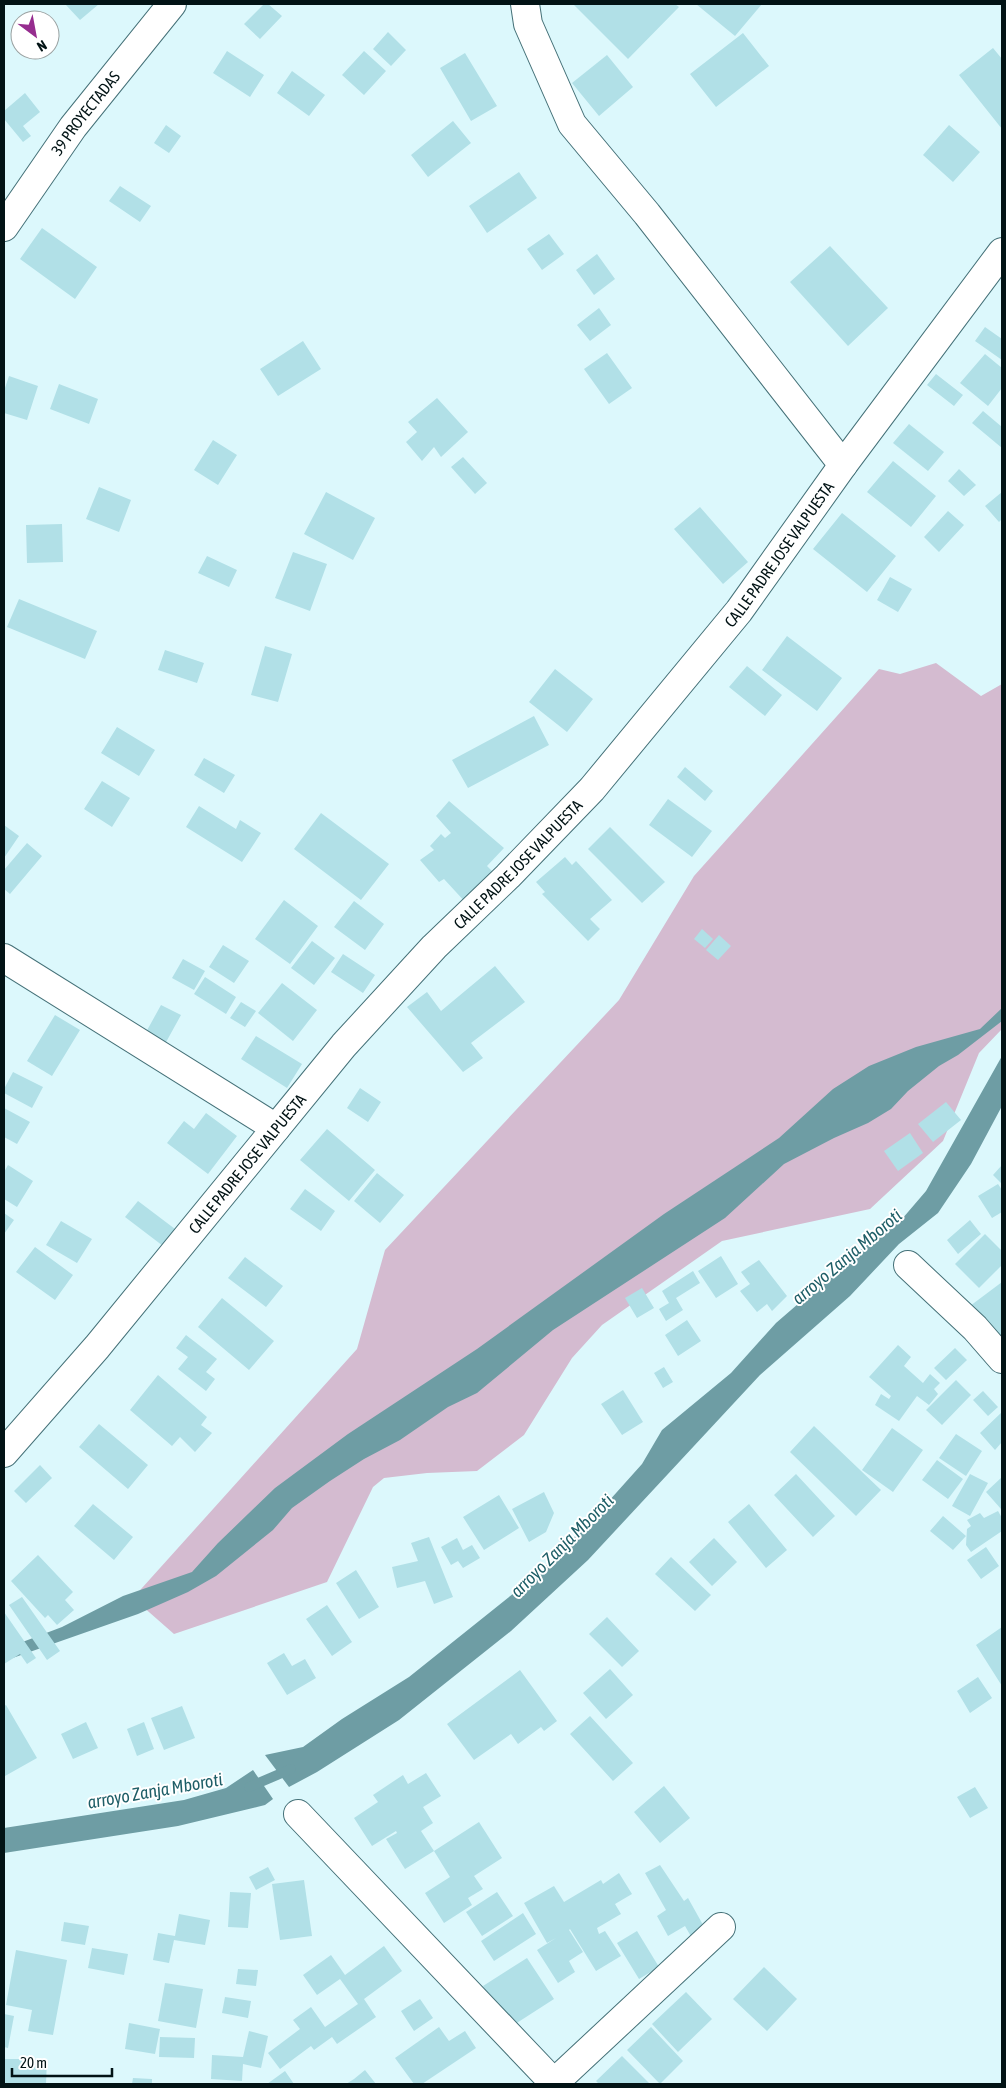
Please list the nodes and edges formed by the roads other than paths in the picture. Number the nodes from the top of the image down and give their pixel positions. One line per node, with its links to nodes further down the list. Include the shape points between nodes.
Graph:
1 (172, 4): 3 (street, 39 PROYECTADAS, via 73,127)
2 (525, 4): 5 (street, via 528,24 572,124 647,214)
3 (4, 227)
4 (1002, 252): 5 (street, CALLE PADRE JOSE VALPUESTA)
5 (844, 465): 7 (street, CALLE PADRE JOSE VALPUESTA, via 739,611 592,789 434,947 344,1045)
6 (4, 958): 7 (street)
7 (276, 1128): 10 (street, CALLE PADRE JOSE VALPUESTA, via 97,1347)
8 (908, 1265): 9 (street, via 975,1328)
9 (1002, 1359)
10 (4, 1453)
11 (298, 1814): 13 (street)
12 (721, 1928): 13 (street)
13 (554, 2084)

